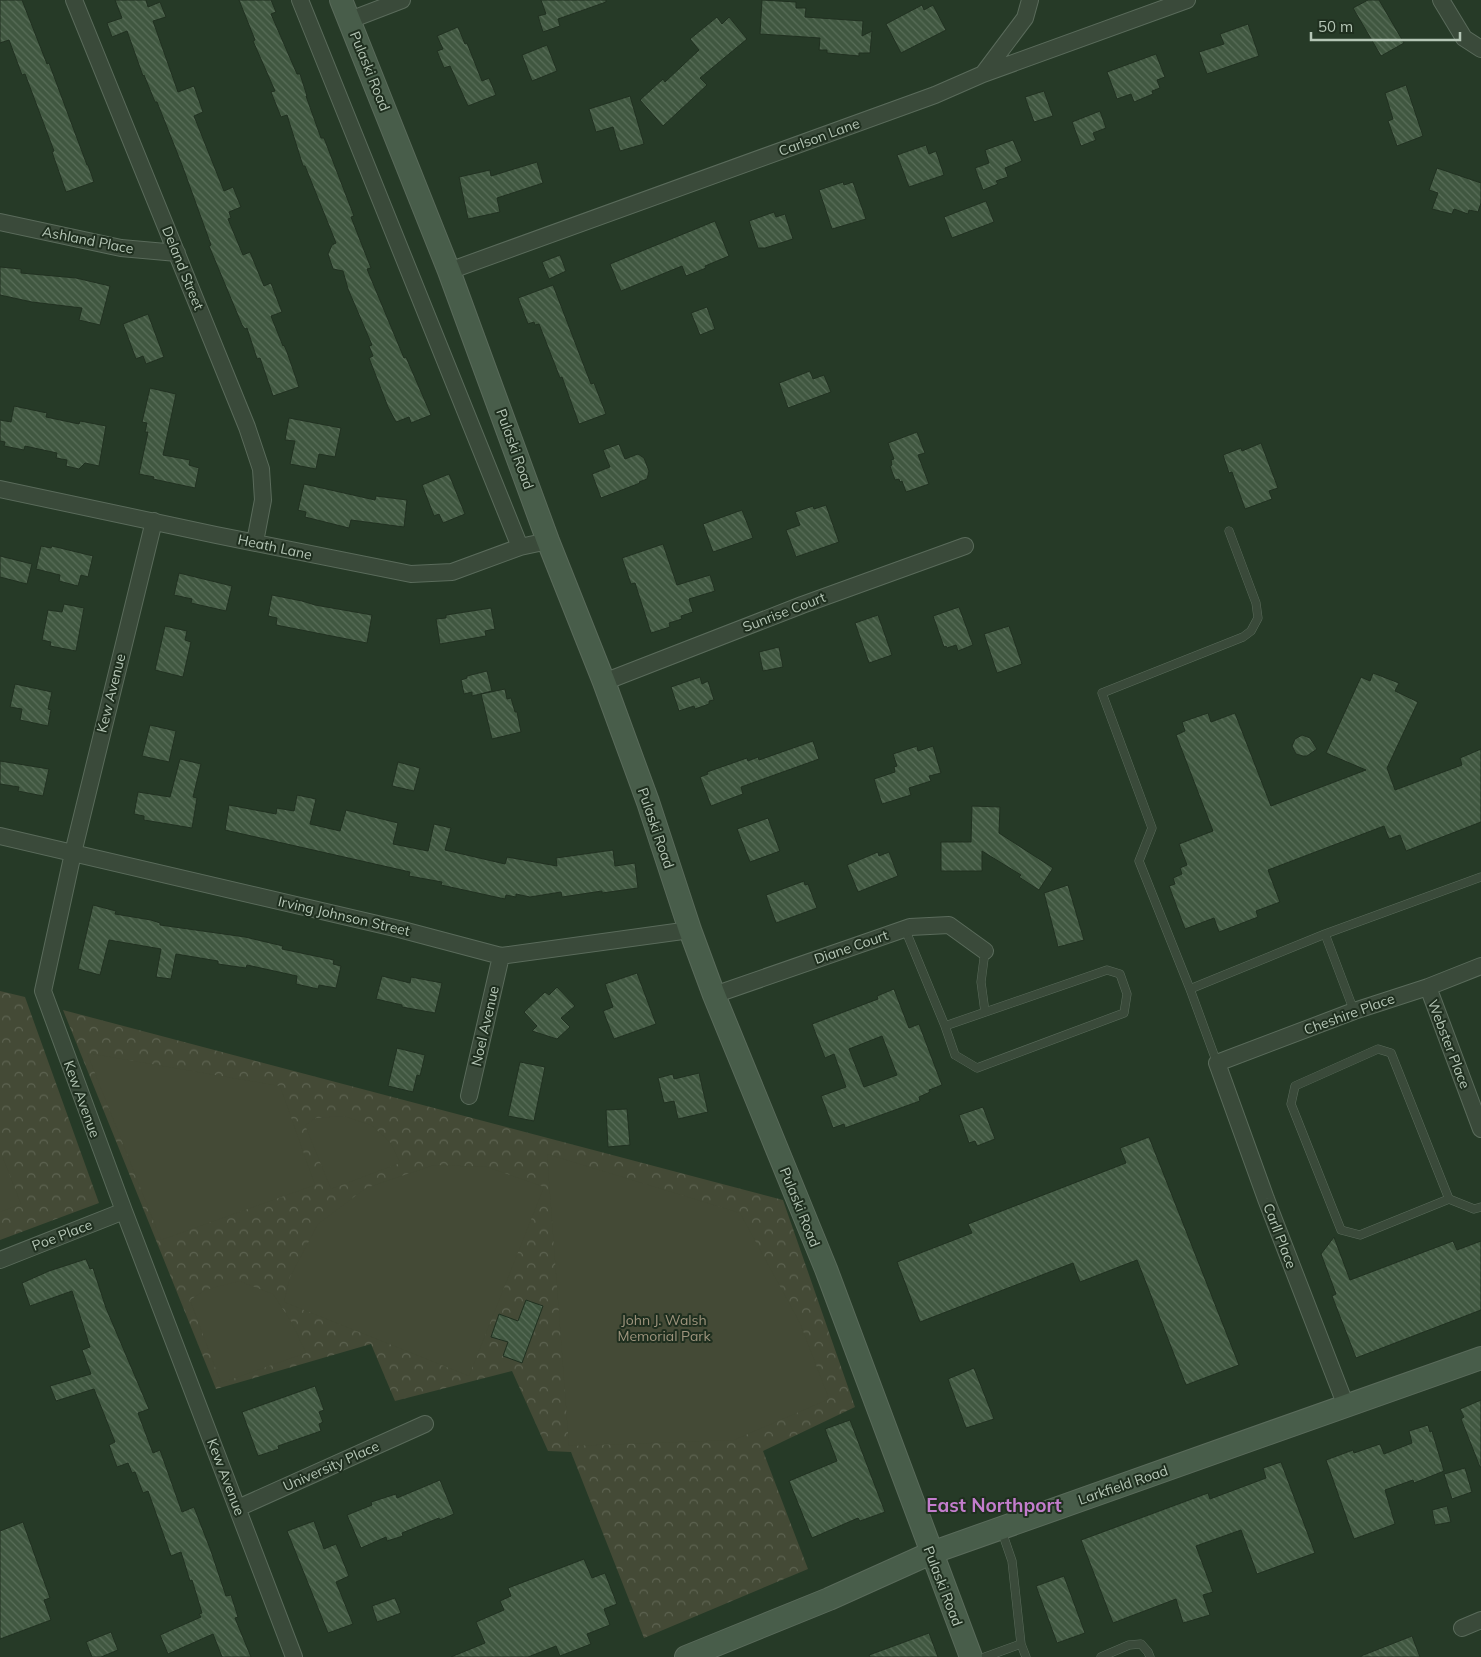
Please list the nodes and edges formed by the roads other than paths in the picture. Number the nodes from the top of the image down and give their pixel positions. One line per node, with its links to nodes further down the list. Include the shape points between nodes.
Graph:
1 (74, 0): 11 (street, Deland Street)
2 (300, 0): 18 (street)
3 (402, 0): 7 (street)
4 (1030, 0): 9 (street, via 1024,18)
5 (1187, 0): 9 (street, Carlson Lane)
6 (1441, 0): 8 (street, via 1464,38)
7 (346, 10): 12 (main road, Pulaski Road)
8 (1481, 49)
9 (983, 74): 12 (street, Carlson Lane, via 935,95)
10 (0, 222): 11 (street, Ashland Place, via 121,248)
11 (177, 253): 17 (street, Deland Street, via 248,427 261,469 263,500)
12 (449, 271): 16 (main road, Pulaski Road)
13 (0, 489): 14 (street, Heath Lane)
14 (154, 521): 17 (street, Heath Lane); 22 (street, Kew Avenue)
15 (1229, 531): 31 (lane, via 1256,603 1258,618 1251,631 1102,693 1152,828 1139,861)
16 (548, 541): 18 (street, Heath Lane); 20 (main road, Pulaski Road)
17 (255, 542): 18 (street, Heath Lane, via 411,574 452,572)
18 (520, 546)
19 (965, 546): 20 (street, Sunrise Court)
20 (604, 682): 25 (main road, Pulaski Road)
21 (0, 836): 22 (street, Irving Johnson Street)
22 (73, 853): 28 (street, Irving Johnson Street); 41 (street, Kew Avenue, via 43,991)
23 (1481, 877): 26 (lane)
24 (905, 929): 27 (street, Diane Court, via 949,925); 32 (street, Diane Court); 35 (lane)
25 (690, 930): 28 (street, Irving Johnson Street); 32 (main road, Pulaski Road)
26 (1325, 934): 31 (lane); 33 (lane)
27 (985, 951): 34 (lane, via 981,982)
28 (501, 956): 37 (street, Noel Avenue)
29 (1481, 966): 30 (street, Cheshire Place)
30 (1428, 987): 33 (street, Cheshire Place); 38 (street, Webster Place)
31 (1190, 989): 36 (lane)
32 (714, 995): 48 (main road, Pulaski Road, via 826,1269)
33 (1354, 1011): 36 (street, Cheshire Place)
34 (985, 1012): 35 (lane); 35 (lane, via 1107,970 1120,974 1127,994 1124,1013 977,1068 955,1055)
35 (945, 1026)
36 (1217, 1063): 44 (street, Carll Place)
37 (469, 1096)
38 (1481, 1129)
39 (1449, 1199): 39 (lane, via 1360,1235 1341,1230 1291,1104 1295,1086 1378,1049 1391,1053); 40 (lane, via 1474,1209)
40 (1481, 1207)
41 (124, 1211): 42 (street, Poe Place); 46 (street, Kew Avenue)
42 (0, 1260)
43 (1481, 1358): 44 (main road, Larkfield Road)
44 (1346, 1406): 47 (main road, Larkfield Road)
45 (425, 1424): 46 (street, University Place)
46 (238, 1508): 53 (street, Kew Avenue)
47 (1001, 1528): 48 (main road, Larkfield Road); 51 (lane, via 1012,1561)
48 (931, 1553): 54 (main road, Larkfield Road); 55 (main road, Pulaski Road)
49 (1481, 1620): 50 (street)
50 (1462, 1628)
51 (1021, 1644): 56 (lane); 57 (lane)
52 (1149, 1654): 58 (lane, via 1141,1644 1129,1645)
53 (294, 1657)
54 (686, 1657)
55 (971, 1657)
56 (985, 1657)
57 (1026, 1657)
58 (1101, 1657)

